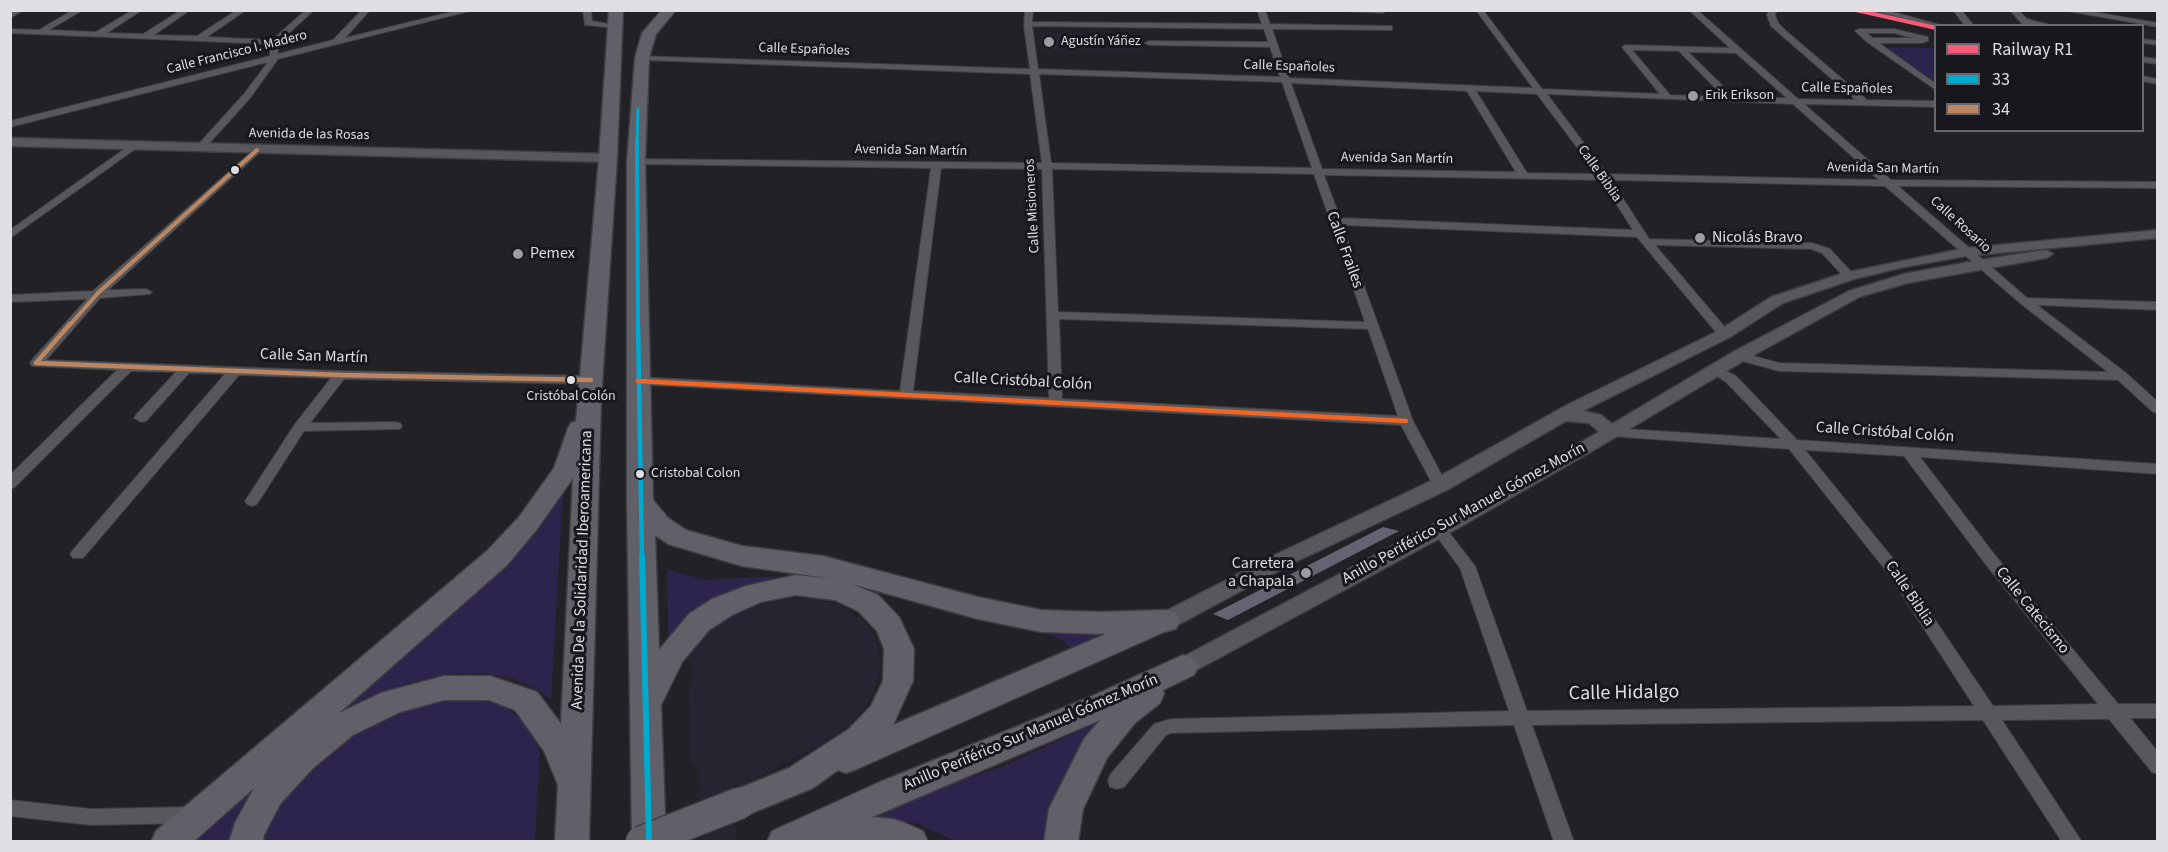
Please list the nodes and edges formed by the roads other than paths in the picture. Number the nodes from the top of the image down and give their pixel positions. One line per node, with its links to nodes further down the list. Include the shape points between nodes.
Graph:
1 (21, 10): 24 (street)
2 (80, 10): 36 (street)
3 (139, 10): 37 (street)
4 (187, 10): 38 (street)
5 (243, 10): 39 (street)
6 (311, 10): 41 (street)
7 (367, 10): 43 (street)
8 (418, 10): 32 (street)
9 (471, 10): 32 (street, Calle Francisco I. Madero)
10 (587, 10): 25 (street, via 588,23)
11 (670, 10): 48 (highway, via 649,33)
12 (1029, 10): 28 (street, Calle Misioneros)
13 (1261, 10): 33 (street, Calle Frailes)
14 (1331, 10): 23 (street)
15 (1479, 10): 54 (street, Calle Biblia)
16 (1692, 10): 47 (street, Calle Rosario)
17 (1773, 10): 58 (street, via 1771,15 1779,28)
18 (1875, 10): 26 (street)
19 (1902, 10): 26 (street)
20 (1956, 10): 30 (street)
21 (2013, 10): 27 (street)
22 (2065, 10): 31 (street)
23 (1382, 11)
24 (10, 16)
25 (616, 18): 65 (highway, Avenida De la Solidaridad Iberoamericana)
26 (1909, 18): 29 (street)
27 (2026, 23)
28 (1028, 24): 33 (street); 50 (street, Calle Misioneros)
29 (1934, 24)
30 (1968, 24)
31 (2157, 25)
32 (403, 26): 43 (street, Calle Francisco I. Madero)
33 (1266, 26): 34 (street); 45 (street, Calle Frailes)
34 (1389, 28)
35 (10, 30): 36 (street)
36 (40, 32): 37 (street)
37 (99, 34): 38 (street)
38 (146, 36): 39 (street)
39 (200, 38): 41 (street)
40 (1870, 40): 40 (street, via 1923,41 1926,40 1893,31 1859,31); 52 (street, Calle Españoles)
41 (274, 42): 49 (street)
42 (296, 42): 43 (street)
43 (332, 43): 49 (street, Calle Francisco I. Madero)
44 (1149, 43): 45 (street)
45 (1273, 45): 51 (street, Calle Frailes)
46 (1681, 49): 47 (street); 55 (street, via 1626,47); 56 (street)
47 (1741, 51): 57 (street, Calle Rosario)
48 (642, 58): 50 (street, Calle Españoles); 66 (highway)
49 (274, 59): 60 (street, Calle Francisco I. Madero); 63 (street)
50 (1036, 72): 51 (street, Calle Españoles); 68 (street, Calle Misioneros)
51 (1285, 80): 53 (street, Calle Españoles); 69 (street, Calle Frailes)
52 (1934, 87)
53 (1470, 88): 54 (street, Calle Españoles); 70 (street)
54 (1538, 91): 55 (street, Calle Españoles); 71 (street, Calle Biblia)
55 (1667, 97): 56 (street, Calle Españoles)
56 (1732, 100): 57 (street, Calle Españoles)
57 (1796, 101): 58 (street, Calle Españoles); 72 (street, Calle Rosario)
58 (1864, 102): 59 (street, Calle Españoles)
59 (1934, 104)
60 (10, 124)
61 (10, 142): 62 (street, Avenida de las Rosas)
62 (133, 147): 63 (street, Avenida de las Rosas); 76 (street)
63 (200, 148): 64 (street, Avenida de las Rosas)
64 (257, 150): 65 (street, Avenida de las Rosas); 83 (street)
65 (608, 158): 98 (highway, Avenida De la Solidaridad Iberoamericana)
66 (636, 161): 67 (street, Avenida San Martín); 97 (highway)
67 (936, 165): 68 (street, Avenida San Martín); 99 (street)
68 (1047, 166): 69 (street, Avenida San Martín); 87 (street, Calle Misioneros)
69 (1318, 171): 70 (street, Avenida San Martín); 74 (street, Calle Frailes)
70 (1523, 175): 71 (street, Avenida San Martín)
71 (1603, 176): 72 (street, Avenida San Martín); 77 (street, Calle Biblia)
72 (1890, 183): 73 (street, Avenida San Martín); 79 (street, Calle Rosario)
73 (2157, 185)
74 (1334, 221): 77 (street); 88 (street, Calle Frailes)
75 (2157, 234): 79 (street)
76 (10, 235)
77 (1643, 238): 81 (street, via 1812,246 1826,251); 89 (street, Calle Biblia)
78 (2157, 245): 80 (street, Anillo Periférico Sur Manuel Gómez Morín)
79 (1966, 252): 80 (street, Calle Rosario); 81 (street)
80 (1980, 264): 85 (street, Calle Rosario); 90 (street, Anillo Periférico Sur Manuel Gómez Morín, via 1904,279 1854,294)
81 (1849, 276): 89 (street, via 1777,300)
82 (146, 292): 83 (street)
83 (98, 293): 84 (street); 91 (street, Calle San Martín, via 36,363)
84 (10, 299)
85 (2024, 301): 86 (street); 96 (street, Calle Rosario)
86 (2157, 306)
87 (1053, 315): 88 (street); 100 (street, Calle Misioneros)
88 (1371, 326): 104 (street, Calle Frailes)
89 (1724, 334): 102 (street)
90 (1739, 356): 93 (street, Anillo Periférico Sur Manuel Gómez Morín); 96 (street, via 1779,367)
91 (127, 367): 92 (street, Calle San Martín); 111 (street)
92 (187, 368): 94 (street, Calle San Martín); 103 (street)
93 (1716, 370): 107 (street, Anillo Periférico Sur Manuel Gómez Morín); 108 (street, Calle Biblia, via 1731,379)
94 (235, 371): 95 (street, Calle San Martín); 116 (street)
95 (340, 375): 98 (street, Calle San Martín); 106 (street)
96 (2121, 376): 101 (street, Calle Rosario)
97 (638, 381): 99 (street, Calle Cristóbal Colón); 114 (highway)
98 (590, 390): 127 (highway, Avenida De la Solidaridad Iberoamericana); 129 (highway, via 566,470 497,558)
99 (906, 394): 100 (street, Calle Cristóbal Colón)
100 (1056, 402): 104 (street, Calle Cristóbal Colón)
101 (2157, 409)
102 (1563, 415): 107 (street, via 1595,419); 112 (street)
103 (141, 418)
104 (1406, 421): 112 (street, Calle Frailes)
105 (395, 426): 106 (street)
106 (300, 427): 113 (street)
107 (1610, 432): 108 (street, Calle Cristóbal Colón); 115 (street, Anillo Periférico Sur Manuel Gómez Morín)
108 (1792, 443): 109 (street, Calle Cristóbal Colón); 122 (street, Calle Biblia, via 1893,569)
109 (1909, 453): 110 (street, Calle Cristóbal Colón); 120 (street, Calle Catecismo)
110 (2157, 470)
111 (10, 484)
112 (1440, 485): 117 (street, via 1286,558)
113 (252, 501)
114 (640, 501): 117 (highway, via 658,525 677,537 742,556 823,566 1041,621); 119 (highway)
115 (1439, 530): 118 (street, Anillo Periférico Sur Manuel Gómez Morín); 123 (street, via 1467,566)
116 (78, 554)
117 (1166, 621): 125 (highway)
118 (1183, 667): 135 (highway, Anillo Periférico Sur Manuel Gómez Morín); 137 (highway, via 1124,714 1095,749 1066,809)
119 (645, 706): 125 (highway, via 671,654 699,622 722,607 756,593 796,585 839,590 868,603 889,625 899,649 898,681 887,704 860,738); 134 (highway)
120 (2113, 711): 121 (street, Calle Hidalgo); 122 (street, Calle Hidalgo); 124 (street, Calle Catecismo)
121 (2157, 711)
122 (1987, 712): 123 (street, Calle Hidalgo); 139 (street, Calle Biblia)
123 (1520, 718): 126 (street, Calle Hidalgo, via 1171,726 1160,729); 138 (street)
124 (2157, 766)
125 (801, 778): 133 (highway, bridge)
126 (1117, 781)
127 (575, 789): 131 (highway, via 558,745 526,701 490,688 444,688 392,702 342,726 302,758 268,794); 132 (highway, Avenida De la Solidaridad Iberoamericana)
128 (10, 808): 129 (street, via 91,817)
129 (199, 815): 130 (highway)
130 (168, 842)
131 (246, 842)
132 (572, 842)
133 (641, 842)
134 (649, 842)
135 (786, 842): 136 (highway, via 846,831 893,834)
136 (911, 842)
137 (1061, 842)
138 (1564, 842)
139 (2073, 842)

